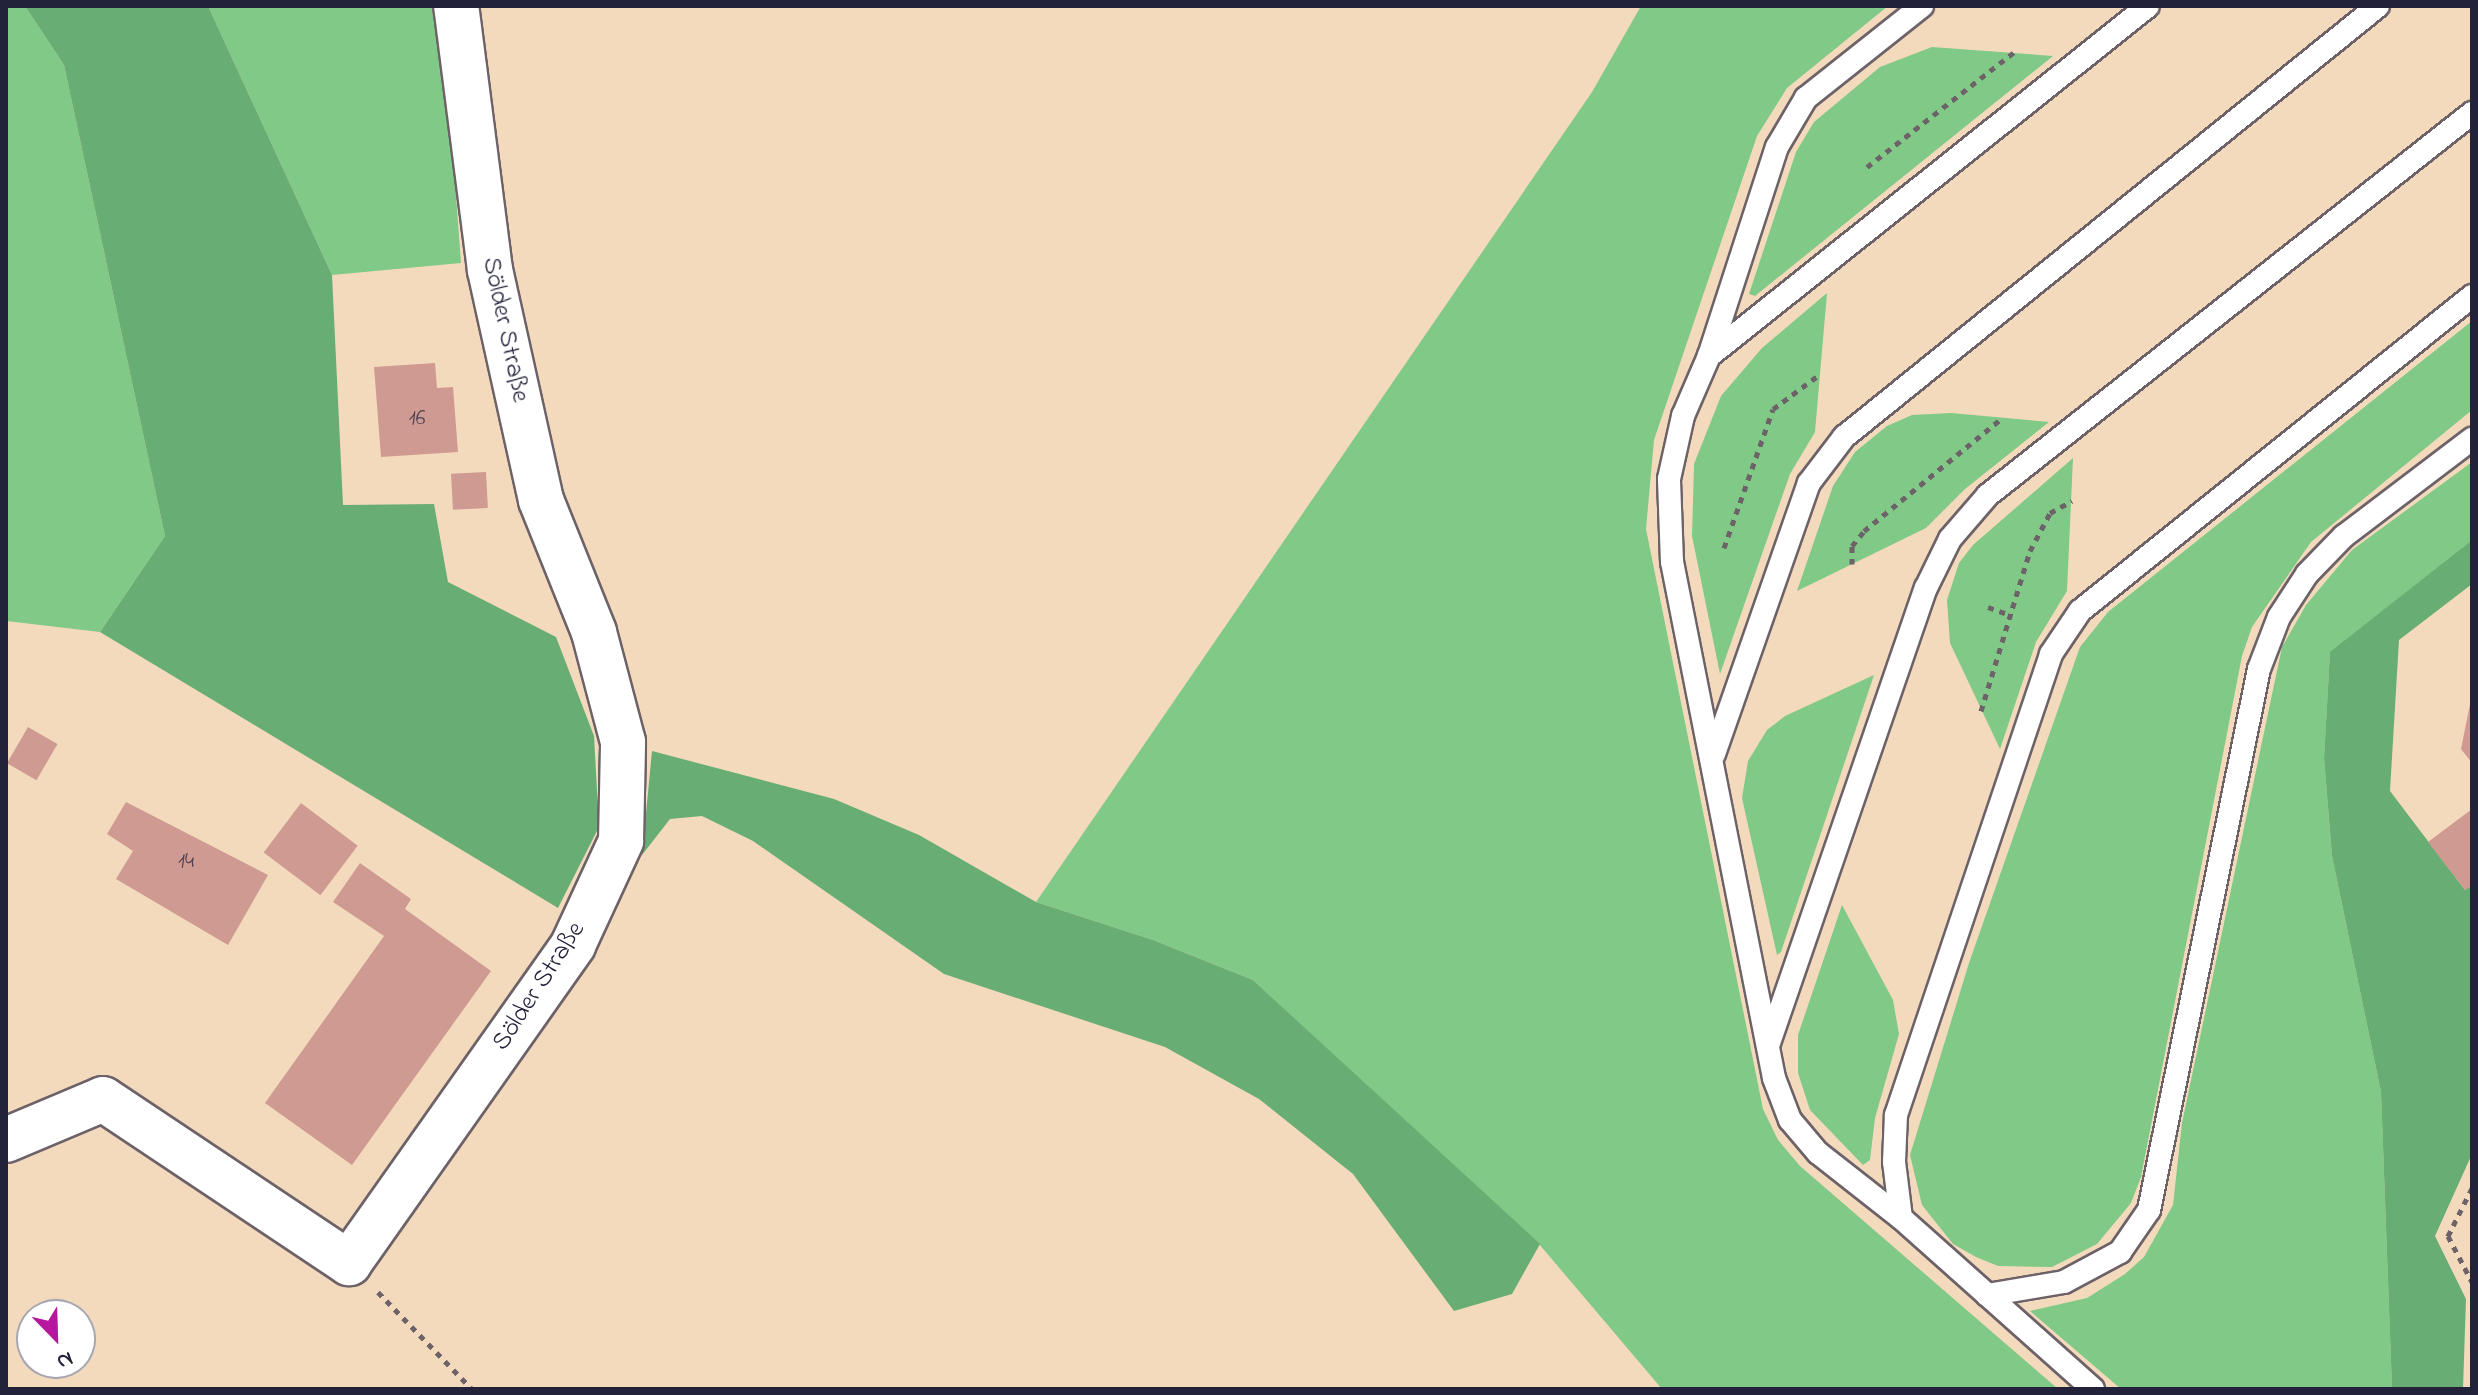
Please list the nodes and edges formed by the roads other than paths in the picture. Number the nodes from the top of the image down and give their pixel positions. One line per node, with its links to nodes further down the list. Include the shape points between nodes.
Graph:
1 (456, 6): 11 (street, Sölder Straße, via 490,270 541,500 594,632 623,742 621,841 573,945 349,1263 103,1099)
2 (1922, 6): 7 (lane, via 1806,98 1777,147)
3 (2148, 6): 7 (lane)
4 (2378, 6): 9 (lane, via 1844,437 1809,483)
5 (2472, 113): 10 (lane, via 1988,495 1950,539 1926,588)
6 (2472, 296): 12 (lane, via 2080,611 2051,654 1896,1115 1894,1162)
7 (1709, 356): 9 (lane, via 1683,416 1669,479 1672,562)
8 (2472, 439): 13 (lane, via 2344,536 2307,574 2279,617 2259,669 2149,1210 2120,1252 2064,1282)
9 (1714, 756): 10 (lane)
10 (1768, 1045): 12 (lane, via 1790,1120 1818,1153)
11 (6, 1140)
12 (1901, 1218): 13 (lane)
13 (1987, 1295): 14 (lane)
14 (2093, 1389)

